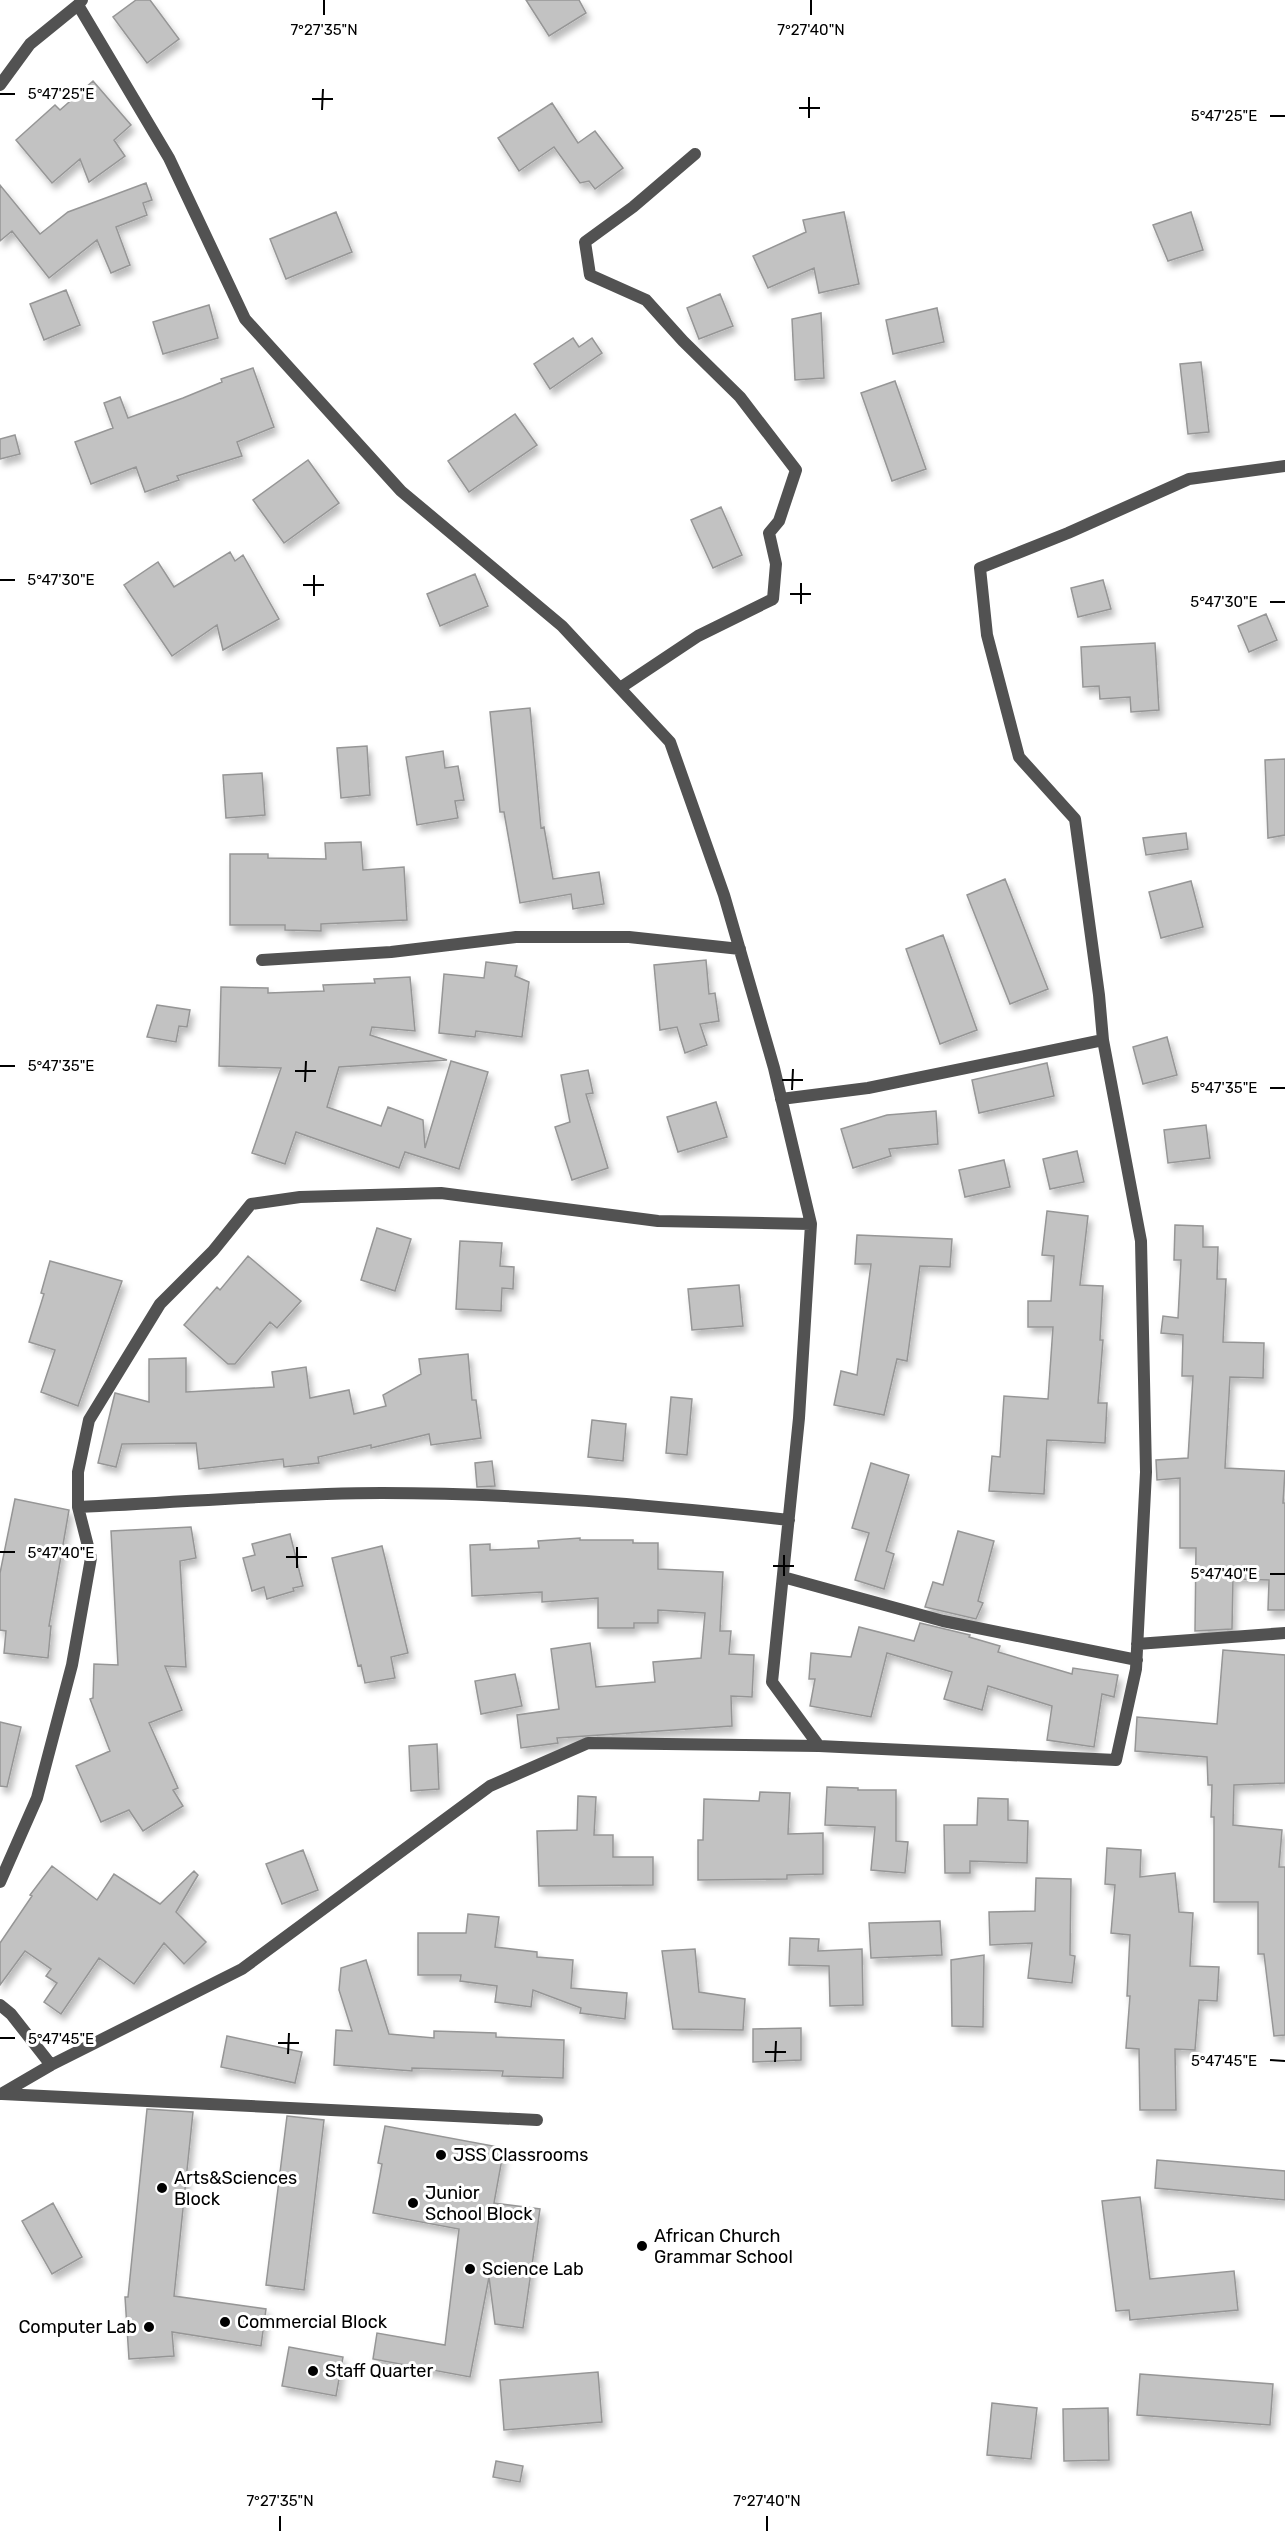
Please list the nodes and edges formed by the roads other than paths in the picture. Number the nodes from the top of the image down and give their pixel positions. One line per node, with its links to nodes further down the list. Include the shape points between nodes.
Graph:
1 (80, 2): 2 (street, via 30,44); 5 (street, via 170,158 245,319 401,490 562,626)
2 (0, 85)
3 (695, 154): 5 (street, via 585,242 590,275 646,300 740,398 796,470 779,521 769,533 776,564 773,599 698,636)
4 (1285, 466): 8 (street, via 1189,479 980,568 987,634 1018,757 1075,819)
5 (620, 688): 6 (street, via 670,742)
6 (740, 949): 7 (street, via 629,937 516,937 391,952); 9 (street)
7 (262, 960)
8 (1103, 1040): 9 (street, via 868,1088); 15 (street, via 1141,1241 1146,1472)
9 (782, 1099): 10 (street)
10 (811, 1224): 11 (street, via 658,1221 441,1193 300,1197 251,1204 213,1251 160,1304 88,1420 78,1472); 12 (street)
11 (78, 1507): 12 (street, via 380,1493 661,1506); 18 (street, via 91,1558 72,1665 37,1798)
12 (789, 1520): 13 (street)
13 (783, 1577): 16 (street, via 943,1621); 17 (street, via 772,1682)
14 (1285, 1633): 15 (street)
15 (1137, 1644): 16 (street)
16 (1137, 1660): 17 (street, via 1116,1760)
17 (819, 1746): 20 (street, via 588,1743 490,1786 242,1969)
18 (0, 1882)
19 (0, 2005): 20 (street)
20 (51, 2065): 21 (street)
21 (1, 2094): 22 (street)
22 (537, 2120)

